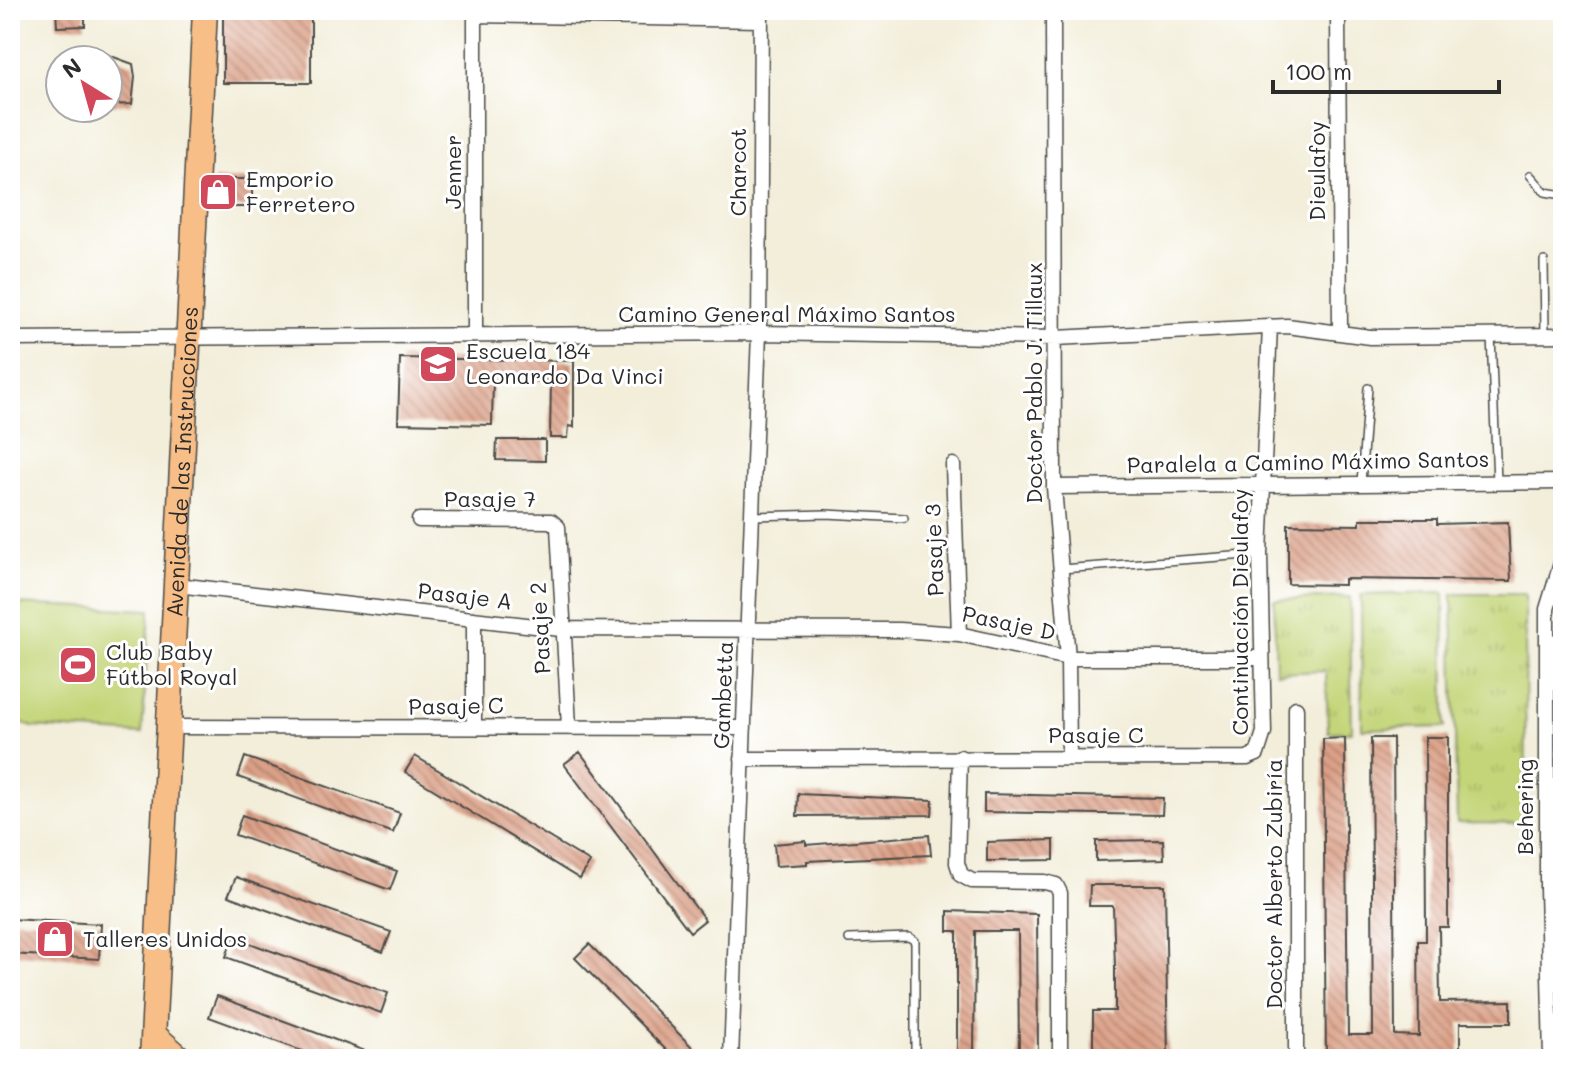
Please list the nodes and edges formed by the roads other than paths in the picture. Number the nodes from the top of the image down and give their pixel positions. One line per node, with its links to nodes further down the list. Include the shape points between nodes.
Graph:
1 (205, 10): 12 (main road, Avenida de las Instrucciones)
2 (1053, 10): 17 (street, Doctor Pablo J. Tillaux)
3 (1338, 10): 10 (street, Dieulafoy)
4 (475, 12): 5 (street); 13 (street, Jenner)
5 (761, 15): 11 (street, Charcot)
6 (1530, 175): 7 (lane, via 1545,192)
7 (1563, 195)
8 (1544, 261): 15 (lane)
9 (1270, 326): 10 (street, Camino General Máximo Santos); 17 (street, Camino General Máximo Santos); 24 (street, Continuación Dieulafoy)
10 (1340, 331): 14 (street, Camino General Máximo Santos, via 1370,337)
11 (759, 333): 13 (street, Camino General Máximo Santos); 17 (street, Camino General Máximo Santos); 26 (street, Gambetta)
12 (189, 335): 13 (street, Camino General Máximo Santos); 18 (street, Camino General Máximo Santos); 33 (main road, Avenida de las Instrucciones)
13 (475, 335)
14 (1491, 335): 15 (street, Camino General Máximo Santos); 21 (lane)
15 (1545, 335): 16 (street, Camino General Máximo Santos)
16 (1563, 335)
17 (1056, 338): 25 (street, Doctor Pablo J. Tillaux)
18 (10, 339)
19 (1368, 388): 23 (lane)
20 (953, 465): 37 (street, Pasaje 3)
21 (1497, 482): 22 (street, Paralela a Camino Máximo Santos); 23 (street, Paralela a Camino Máximo Santos)
22 (1563, 482)
23 (1361, 483): 24 (street, Paralela a Camino Máximo Santos)
24 (1263, 484): 25 (street, Paralela a Camino Máximo Santos); 30 (street, Continuación Dieulafoy)
25 (1054, 487): 32 (street, Doctor Pablo J. Tillaux)
26 (752, 516): 27 (lane); 36 (street, Gambetta)
27 (904, 518)
28 (419, 520): 29 (street, Pasaje 7, via 551,521)
29 (558, 527): 35 (street, Pasaje 2)
30 (1260, 554): 32 (lane); 41 (street, Continuación Dieulafoy)
31 (1563, 557): 39 (street, Behering, via 1547,609)
32 (1061, 569): 40 (street, Doctor Pablo J. Tillaux)
33 (177, 585): 34 (street, Pasaje A); 43 (main road, Avenida de las Instrucciones)
34 (474, 619): 35 (street, Pasaje A); 44 (street)
35 (561, 629): 36 (street, Pasaje A); 45 (street, Pasaje 2)
36 (748, 632): 37 (street, Pasaje D, via 875,629); 46 (street, Gambetta)
37 (959, 634): 40 (street, Pasaje D)
38 (1563, 641): 39 (street)
39 (1547, 642): 52 (street, Behering)
40 (1068, 658): 41 (street, Pasaje D); 48 (street, Doctor Pablo J. Tillaux)
41 (1261, 658): 47 (street, Continuación Dieulafoy, via 1264,732)
42 (1296, 708): 59 (street, Doctor Alberto Zubiría)
43 (169, 727): 44 (street, Pasaje C); 54 (main road, Avenida de las Instrucciones)
44 (474, 727): 45 (street, Pasaje C)
45 (569, 727): 46 (street, Pasaje C)
46 (744, 728): 50 (street, Gambetta)
47 (1257, 754): 48 (street, Pasaje C)
48 (1069, 756): 49 (street, Pasaje C)
49 (960, 757): 50 (street, Pasaje C); 58 (street, via 961,875 972,881 1045,882 1056,885 1060,893)
50 (742, 759): 56 (street, Gambetta)
51 (1563, 886): 52 (street)
52 (1547, 888): 60 (street, Behering)
53 (849, 939): 57 (lane, via 915,941)
54 (153, 1047): 55 (main road)
55 (181, 1059)
56 (731, 1059)
57 (915, 1059)
58 (1060, 1059)
59 (1296, 1059)
60 (1551, 1059)

